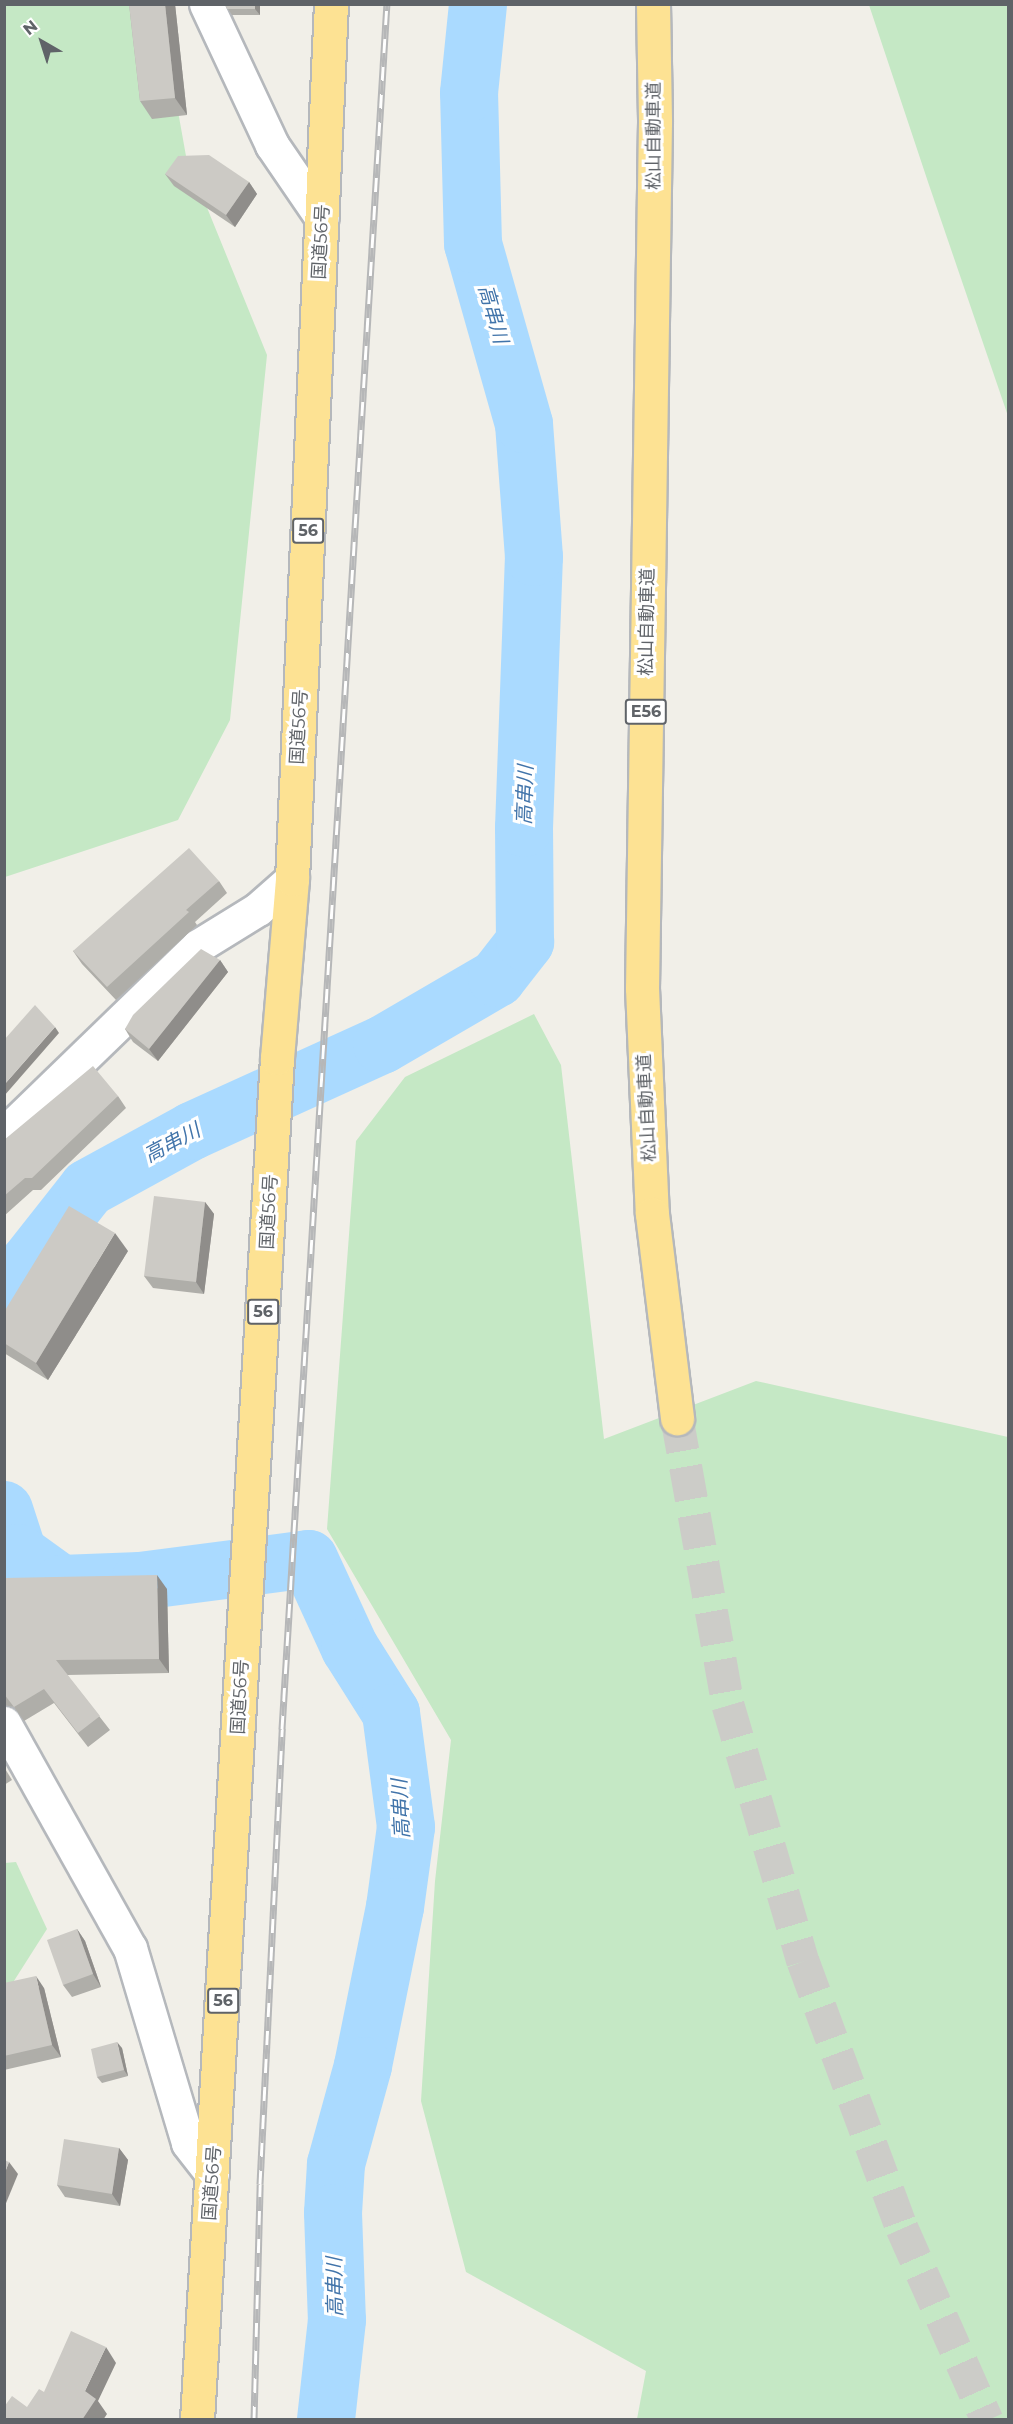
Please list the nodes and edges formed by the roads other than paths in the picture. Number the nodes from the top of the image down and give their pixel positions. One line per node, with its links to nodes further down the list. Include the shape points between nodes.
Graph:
1 (206, 4): 4 (street, via 273,145)
2 (331, 4): 4 (highway, 国道56号 / 56)
3 (653, 4): 7 (highway, 松山自動車道 / E56, via 655,122 642,988 652,1214)
4 (322, 218): 5 (highway, 国道56号 / 56)
5 (292, 879): 6 (street, via 258,909 198,946); 9 (highway, 国道56号 / 56, via 277,1058)
6 (4, 1134)
7 (677, 1418)
8 (4, 1723): 9 (street, via 130,1948 188,2143)
9 (212, 2174): 10 (highway, 国道56号 / 56)
10 (197, 2420)

